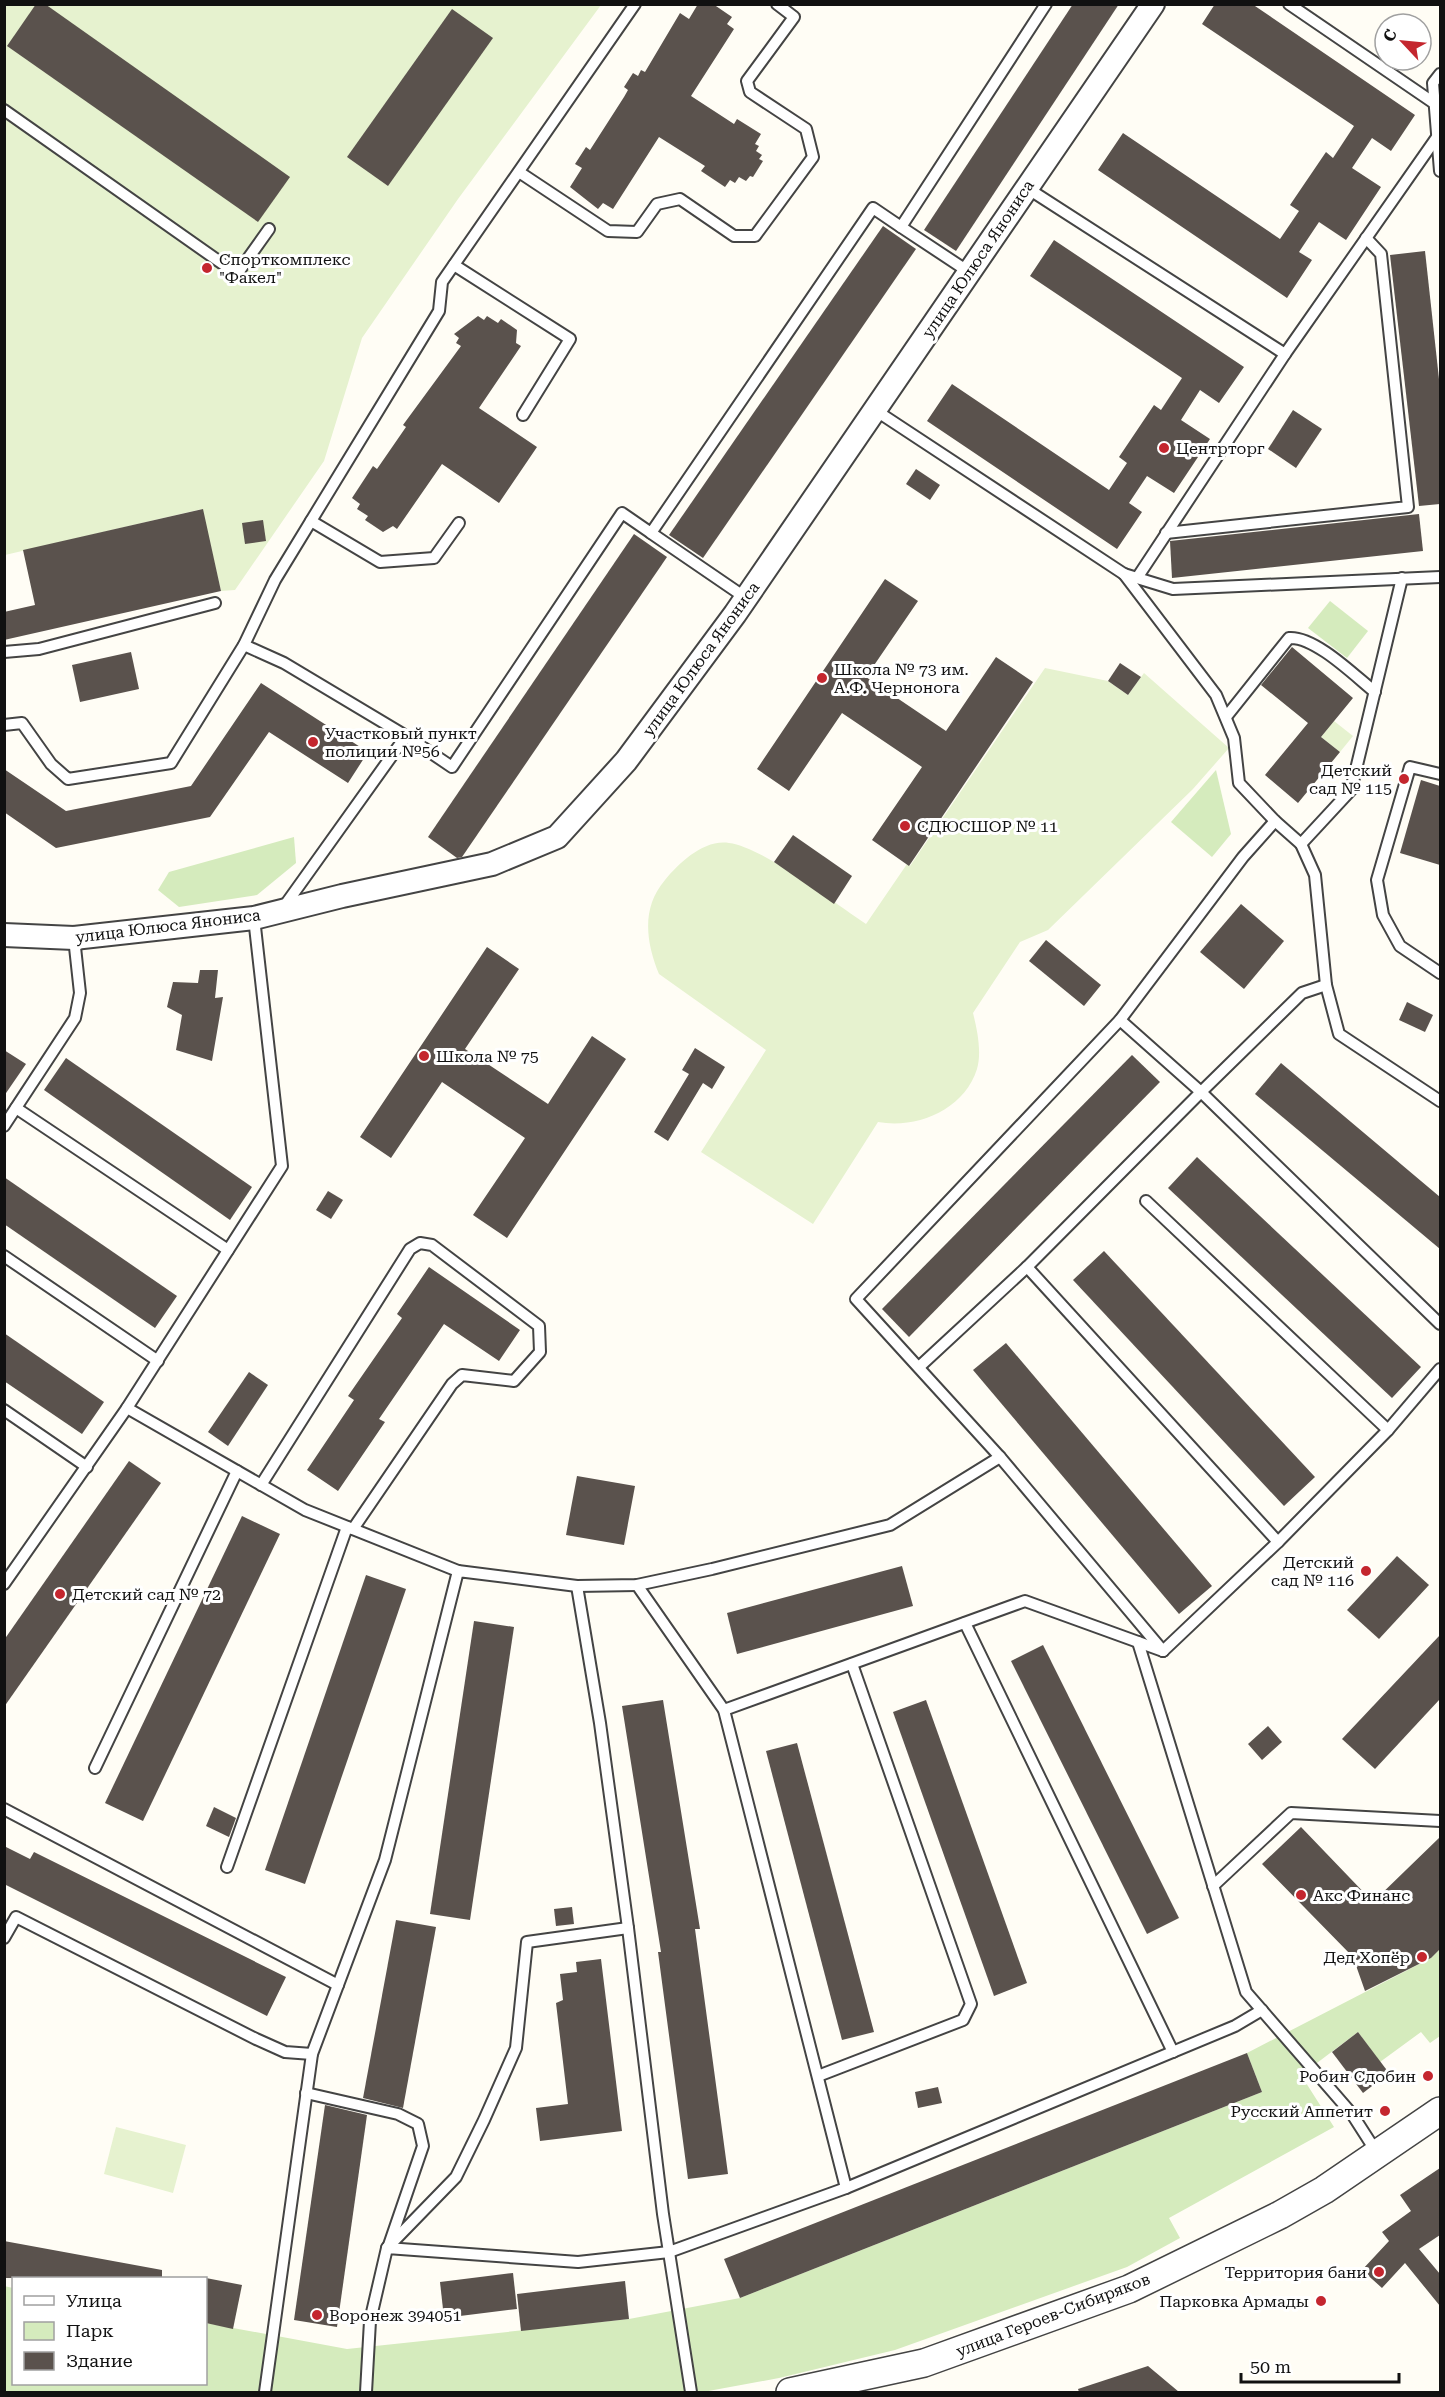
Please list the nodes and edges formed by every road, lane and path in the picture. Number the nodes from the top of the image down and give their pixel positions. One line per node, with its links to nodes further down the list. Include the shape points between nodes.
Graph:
1 (635, 4): 11 (lane)
2 (777, 4): 11 (lane, via 794,17 747,81 750,92 806,129 813,157 754,236 734,236 680,199 657,204 637,232 608,231)
3 (1046, 4): 13 (lane)
4 (1153, 4): 12 (street, улица Юлюса Янониса)
5 (1290, 4): 7 (lane)
6 (1440, 74): 7 (lane, via 1433,83)
7 (1434, 103): 9 (lane)
8 (4, 110): 14 (lane, via 237,274)
9 (1437, 136): 10 (lane); 15 (lane)
10 (1440, 171)
11 (519, 172): 16 (lane)
12 (1027, 188): 17 (street, улица Юлюса Янониса); 18 (lane)
13 (901, 227): 17 (lane); 23 (lane, via 873,208)
14 (269, 229)
15 (1366, 238): 18 (lane); 24 (lane, via 1381,254 1408,507)
16 (454, 265): 20 (lane, via 570,339); 21 (lane, via 442,282 439,311)
17 (969, 273): 19 (street, улица Юлюса Янониса)
18 (1286, 354): 24 (lane)
19 (875, 410): 25 (lane); 29 (street, улица Юлюса Янониса)
20 (523, 416)
21 (311, 521): 22 (lane, via 380,562 434,558); 31 (lane, via 275,580)
22 (459, 523)
23 (651, 533): 29 (lane); 36 (lane, via 622,513 452,767)
24 (1166, 533): 27 (lane)
25 (1124, 574): 27 (lane); 34 (lane, via 1216,695)
26 (1440, 577): 28 (lane)
27 (1137, 578): 28 (lane, via 1173,589)
28 (1402, 578): 33 (lane)
29 (746, 598): 40 (street, улица Юлюса Янониса, via 626,761 557,837 492,864)
30 (215, 603): 32 (lane, via 39,649)
31 (244, 645): 35 (lane, via 171,763 68,779 51,764 22,723); 36 (lane, via 284,663)
32 (4, 652)
33 (1375, 692): 34 (lane, via 1313,644 1299,637 1289,638); 39 (lane, via 1352,790)
34 (1226, 717): 38 (lane, via 1234,738 1239,783)
35 (4, 725)
36 (406, 736): 40 (lane)
37 (1440, 774): 44 (lane, via 1410,767 1377,880 1383,915 1400,946)
38 (1275, 821): 39 (lane); 46 (lane, via 1243,856)
39 (1301, 844): 45 (lane, via 1316,875)
40 (281, 911): 41 (street, улица Юлюса Янониса)
41 (254, 918): 43 (street, улица Юлюса Янониса); 52 (lane, via 282,1166)
42 (4, 935): 43 (street, улица Юлюса Янониса)
43 (74, 938): 49 (lane, via 80,993 75,1018)
44 (1440, 974)
45 (1326, 985): 47 (lane, via 1302,993); 48 (lane, via 1339,1034)
46 (1120, 1020): 47 (lane); 57 (lane, via 856,1299)
47 (1201, 1092): 54 (lane); 55 (lane)
48 (1440, 1101)
49 (16, 1108): 50 (lane); 52 (lane)
50 (4, 1126)
51 (1146, 1201): 61 (lane)
52 (228, 1250): 56 (lane)
53 (4, 1256): 56 (lane)
54 (1027, 1268): 57 (lane); 67 (lane)
55 (1440, 1324)
56 (158, 1361): 59 (lane)
57 (919, 1367): 62 (lane)
58 (1440, 1369): 61 (lane)
59 (127, 1408): 63 (lane); 64 (lane)
60 (4, 1410): 63 (lane)
61 (1389, 1430): 67 (lane)
62 (1000, 1456): 70 (lane, via 890,1525); 74 (lane)
63 (87, 1467): 69 (lane)
64 (237, 1471): 65 (lane); 77 (lane)
65 (261, 1485): 66 (lane, via 305,1510); 66 (lane, via 410,1249 420,1243 432,1245 539,1326 540,1352 514,1381 462,1375 452,1384)
66 (350, 1528): 68 (lane); 80 (lane)
67 (1278, 1542): 74 (lane)
68 (458, 1571): 71 (lane); 84 (lane, via 385,1860)
69 (4, 1584)
70 (637, 1585): 71 (lane); 76 (lane)
71 (577, 1586): 82 (lane)
72 (965, 1623): 73 (lane, via 1025,1601); 75 (lane); 86 (lane)
73 (1138, 1642): 74 (lane); 81 (lane)
74 (1163, 1651)
75 (852, 1664): 76 (lane); 88 (lane, via 971,2004 963,2020)
76 (724, 1710): 88 (lane)
77 (95, 1768)
78 (4, 1809): 84 (lane)
79 (1440, 1821): 81 (lane, via 1291,1813)
80 (227, 1867)
81 (1213, 1886): 85 (lane, via 1246,1992)
82 (628, 1928): 93 (lane, via 527,1942 516,2048 484,2120 456,2177); 94 (lane)
83 (4, 1938): 87 (lane, via 16,1917 256,2040 285,2052)
84 (338, 1985): 87 (lane)
85 (1262, 2010): 86 (lane); 91 (lane, via 1352,2114)
86 (1173, 2052): 92 (lane)
87 (312, 2054): 89 (lane)
88 (818, 2076): 92 (lane)
89 (306, 2093): 93 (lane, via 398,2114 418,2124 423,2146); 95 (lane)
90 (1432, 2117): 91 (street, улица Героев-Сибиряков)
91 (1377, 2153): 98 (street, улица Героев-Сибиряков, via 1280,2215 1129,2289 924,2363)
92 (846, 2188): 94 (lane)
93 (387, 2248): 94 (lane, via 578,2262); 96 (lane, via 370,2321)
94 (669, 2253): 97 (lane)
95 (265, 2392)
96 (366, 2392)
97 (691, 2392)
98 (790, 2392)

